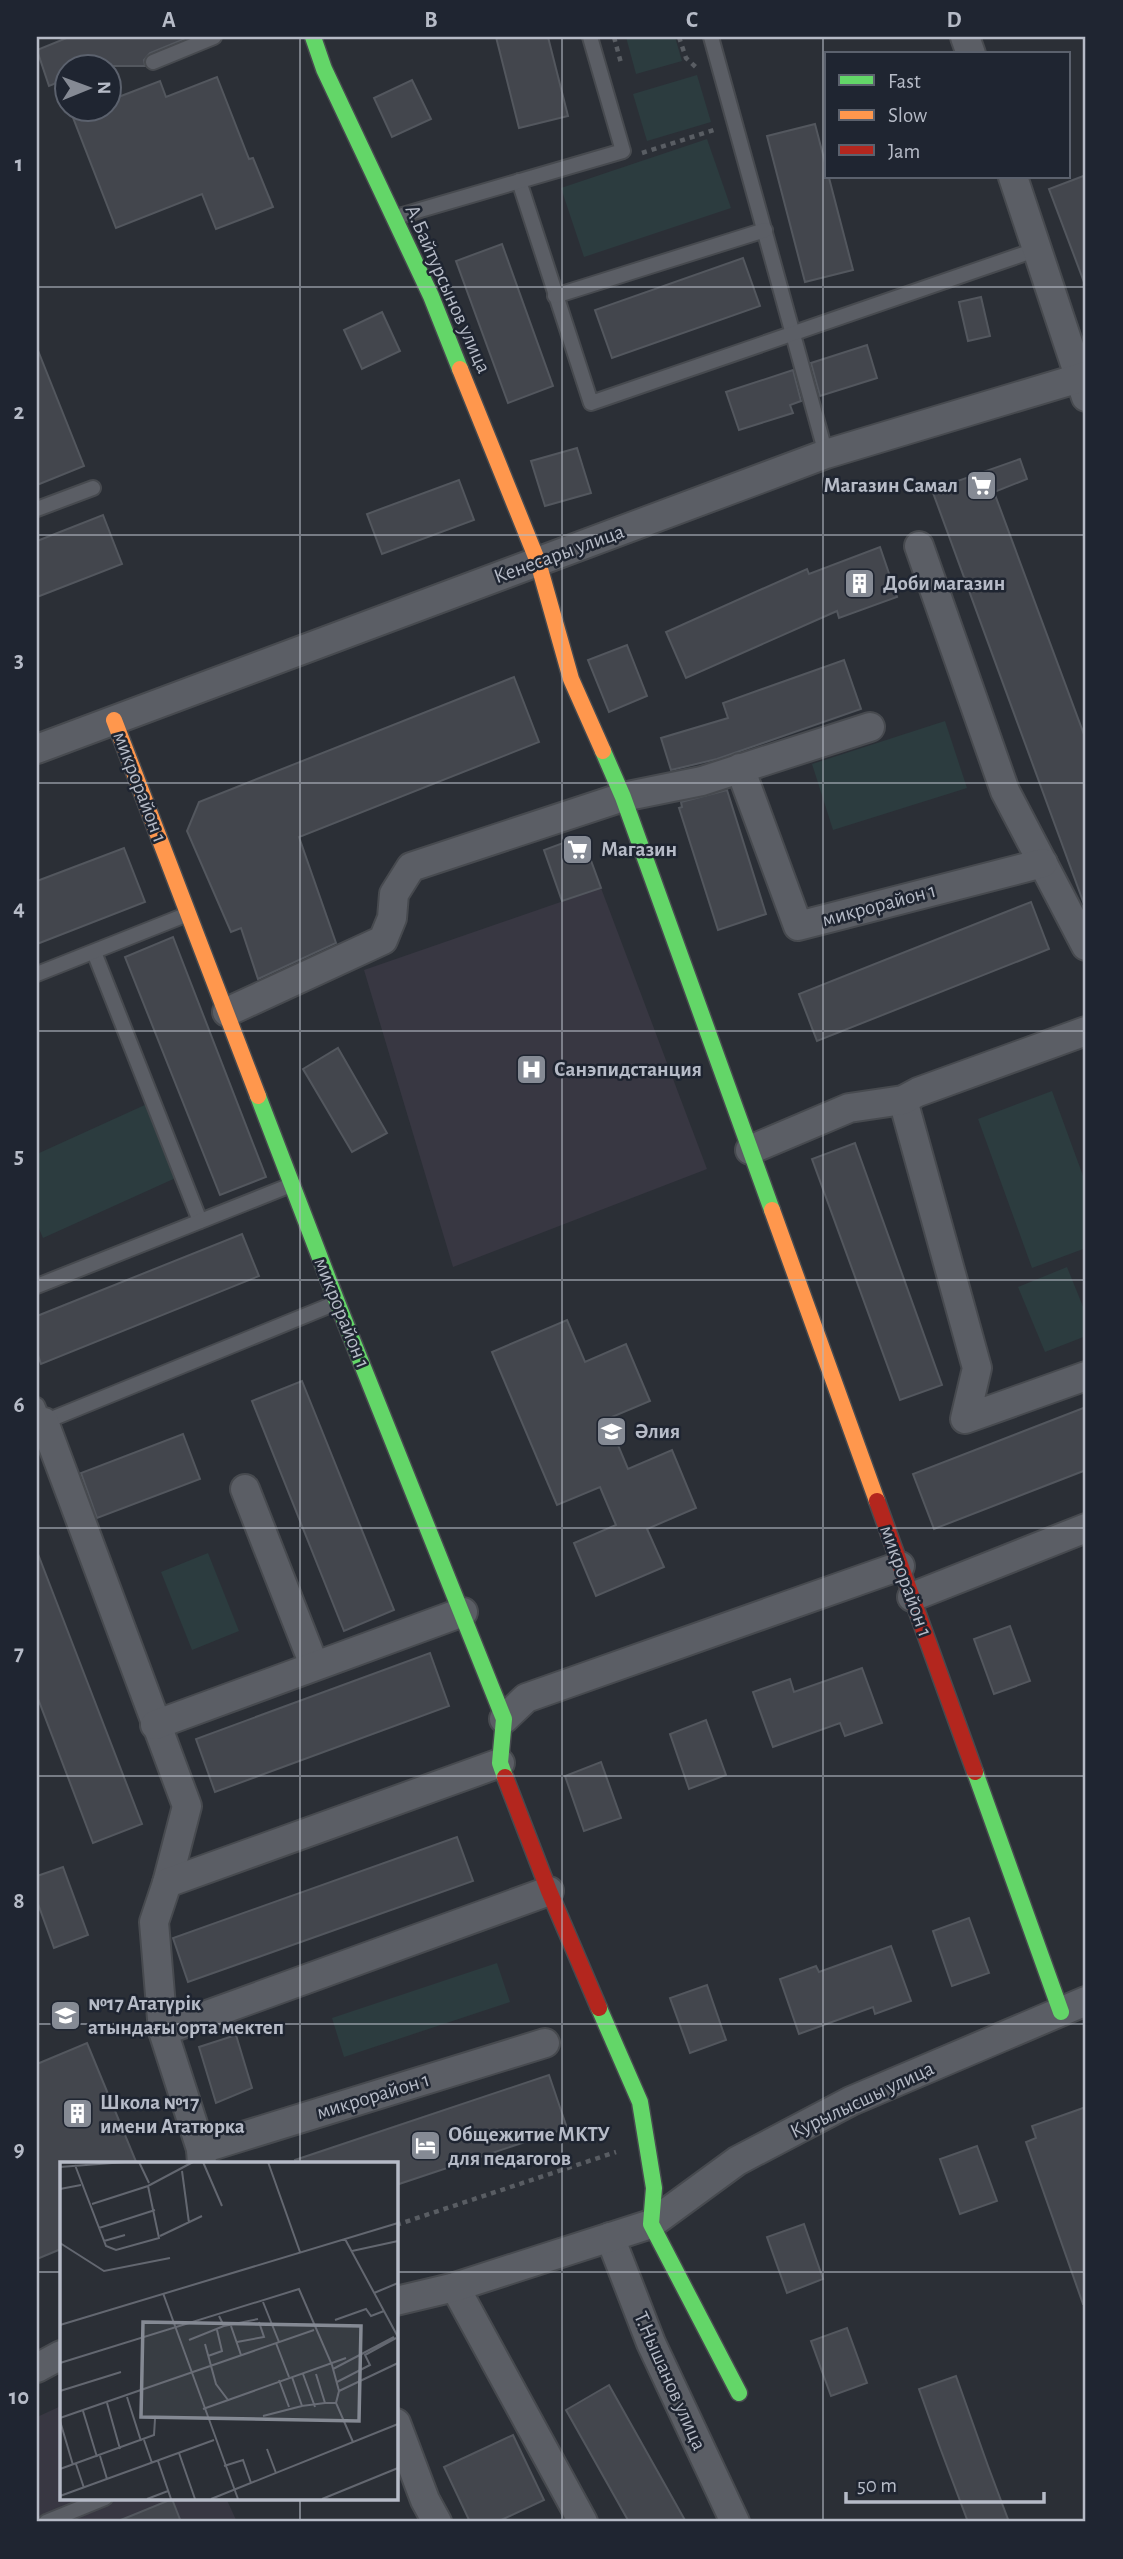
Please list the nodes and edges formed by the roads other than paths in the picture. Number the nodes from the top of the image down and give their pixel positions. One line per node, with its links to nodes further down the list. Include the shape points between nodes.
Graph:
1 (214, 37): 5 (lane)
2 (313, 37): 8 (street, А.Байтурсынов улица)
3 (590, 37): 7 (lane, via 623,150)
4 (711, 37): 9 (lane)
5 (153, 62)
6 (1013, 178): 10 (street)
7 (519, 181): 8 (lane); 11 (lane)
8 (394, 218): 18 (street, А.Байтурсынов улица, via 431,296)
9 (765, 230): 11 (lane); 12 (lane)
10 (1038, 249): 12 (lane); 13 (street)
11 (555, 296): 12 (lane, via 591,403)
12 (793, 334): 14 (lane)
13 (1084, 384): 14 (street, Кенесары улица)
14 (826, 454): 18 (street, Кенесары улица)
15 (93, 488): 16 (lane)
16 (37, 509)
17 (919, 546): 24 (street, via 1005,791)
18 (538, 562): 19 (street, Кенесары улица); 23 (street, микрорайон 1, via 571,679)
19 (114, 720): 21 (street, Кенесары улица); 25 (street, микрорайон 1)
20 (870, 727): 22 (street)
21 (37, 749)
22 (740, 768): 23 (street); 24 (street, микрорайон 1, via 798,926)
23 (623, 797): 29 (street, via 411,867 394,894 392,918 383,940); 32 (street, микрорайон 1)
24 (1042, 863): 26 (street)
25 (190, 913): 27 (lane); 29 (street, микрорайон 1)
26 (1086, 946)
27 (94, 952): 28 (lane); 34 (lane)
28 (37, 974)
29 (227, 1012): 33 (street, микрорайон 1)
30 (1086, 1031): 31 (street)
31 (904, 1100): 32 (street, via 849,1108); 37 (street, via 977,1368 965,1419)
32 (750, 1150): 41 (street, микрорайон 1)
33 (292, 1184): 34 (lane); 36 (street, микрорайон 1)
34 (200, 1221): 35 (lane)
35 (37, 1286)
36 (337, 1302): 38 (lane); 43 (street, микрорайон 1)
37 (1086, 1376)
38 (40, 1413): 46 (street, микрорайон 1)
39 (245, 1489): 44 (street)
40 (1086, 1528): 42 (street)
41 (900, 1566): 42 (street, микрорайон 1); 45 (street, via 526,1699)
42 (912, 1597): 50 (street, микрорайон 1)
43 (463, 1612): 44 (street); 45 (street, микрорайон 1)
44 (314, 1665): 46 (street)
45 (504, 1719): 47 (street)
46 (155, 1725): 48 (street, микрорайон 1, via 187,1806)
47 (500, 1763): 48 (street); 49 (street)
48 (167, 1883): 51 (street, микрорайон 1, via 154,1922)
49 (549, 1891): 51 (street); 54 (street, via 640,2102 654,2188)
50 (1074, 2007): 54 (street, Курылысшы улица, via 851,2101 737,2161)
51 (163, 2031): 53 (street, микрорайон 1)
52 (545, 2043): 53 (street, микрорайон 1)
53 (202, 2157)
54 (651, 2224): 55 (street, Курылысшы улица); 60 (street)
55 (610, 2237): 56 (street, Курылысшы улица); 67 (street, Т.Нышанов улица, via 651,2343)
56 (455, 2287): 57 (street, Курылысшы улица); 66 (street)
57 (397, 2301)
58 (60, 2356): 59 (street)
59 (37, 2368)
60 (739, 2393)
61 (397, 2426): 65 (street)
62 (102, 2500): 63 (lane)
63 (76, 2517): 64 (lane)
64 (46, 2522)
65 (437, 2522)
66 (583, 2522)
67 (736, 2522)

